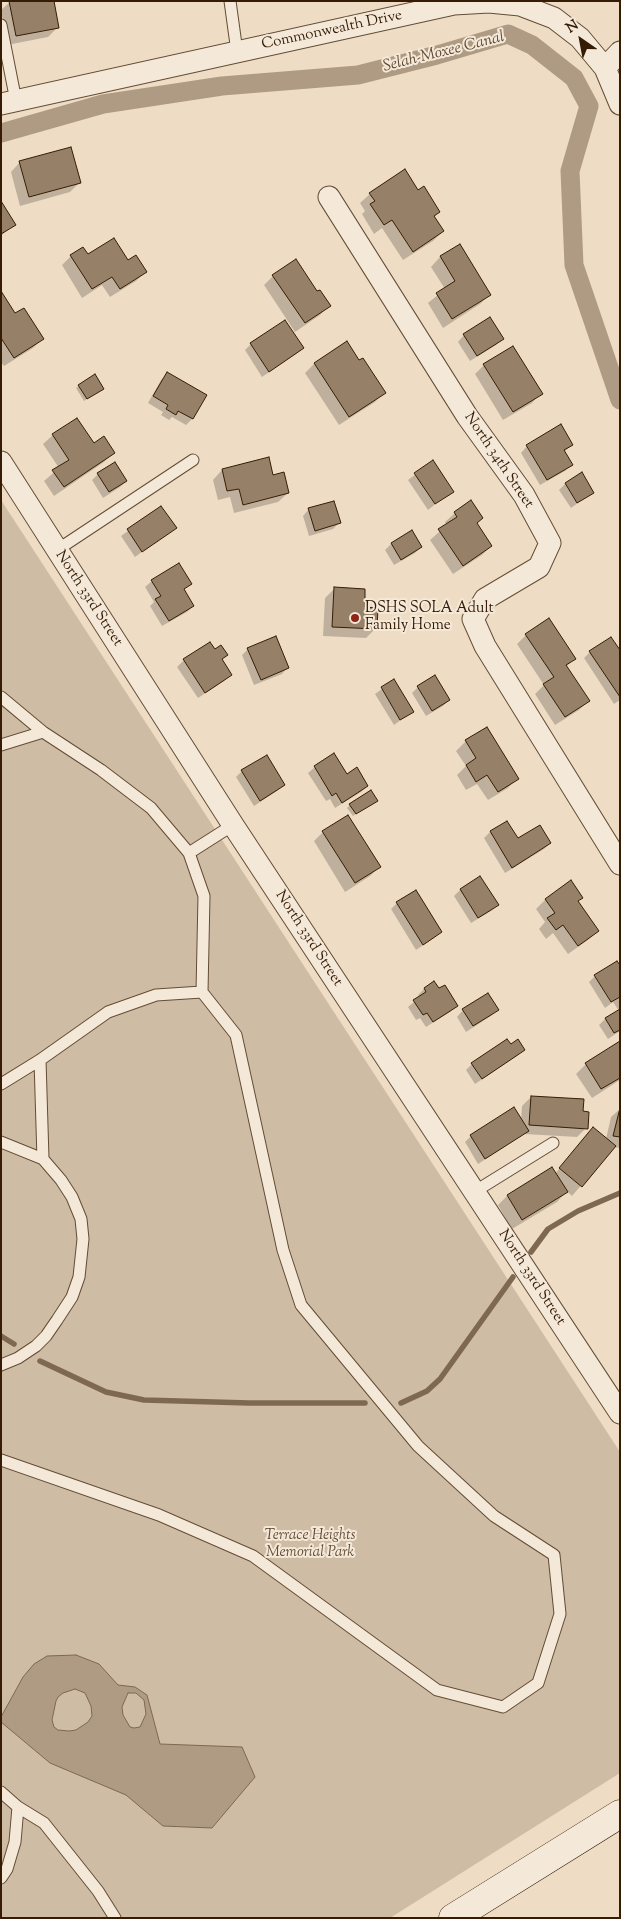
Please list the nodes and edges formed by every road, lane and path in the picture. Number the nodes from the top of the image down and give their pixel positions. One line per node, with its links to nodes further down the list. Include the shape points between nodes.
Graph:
1 (230, 1): 3 (lane)
2 (1, 25): 6 (lane)
3 (237, 52): 5 (street, Commonwealth Drive, via 454,4 489,2 520,5 554,18 580,38); 6 (street, Commonwealth Drive)
4 (620, 52): 5 (street)
5 (605, 68): 7 (street, Commonwealth Drive)
6 (9, 103)
7 (620, 104)
8 (329, 197): 17 (street, North 34th Street, via 467,416 524,495 550,543 539,567 485,600 473,619 485,646)
9 (193, 460): 11 (lane)
10 (1, 462): 11 (street, North 33rd Street)
11 (57, 550): 15 (street, North 33rd Street)
12 (1, 697): 13 (lane)
13 (42, 732): 14 (lane); 16 (lane, via 101,770 151,808)
14 (1, 745)
15 (233, 825): 16 (lane); 24 (street, North 33rd Street)
16 (189, 853): 18 (lane, via 204,896)
17 (620, 864)
18 (202, 992): 19 (lane, via 156,995 108,1012); 27 (lane, via 236,1035 283,1250 301,1305 418,1446 494,1516 554,1555 560,1614 538,1683 503,1707 437,1690 253,1556 159,1515)
19 (40, 1060): 20 (lane); 23 (lane)
20 (1, 1084)
21 (1, 1142): 23 (lane)
22 (553, 1143): 24 (lane)
23 (43, 1159): 25 (lane, via 72,1197 81,1219 84,1239 79,1278 72,1297 46,1336 18,1358)
24 (474, 1192): 26 (street, North 33rd Street)
25 (1, 1365)
26 (620, 1413)
27 (1, 1460)
28 (1, 1792): 29 (lane)
29 (18, 1807): 31 (lane, via 15,1842 7,1870); 32 (lane, via 44,1823 98,1891)
30 (620, 1814): 33 (main road)
31 (1, 1878)
32 (115, 1918)
33 (453, 1918)

